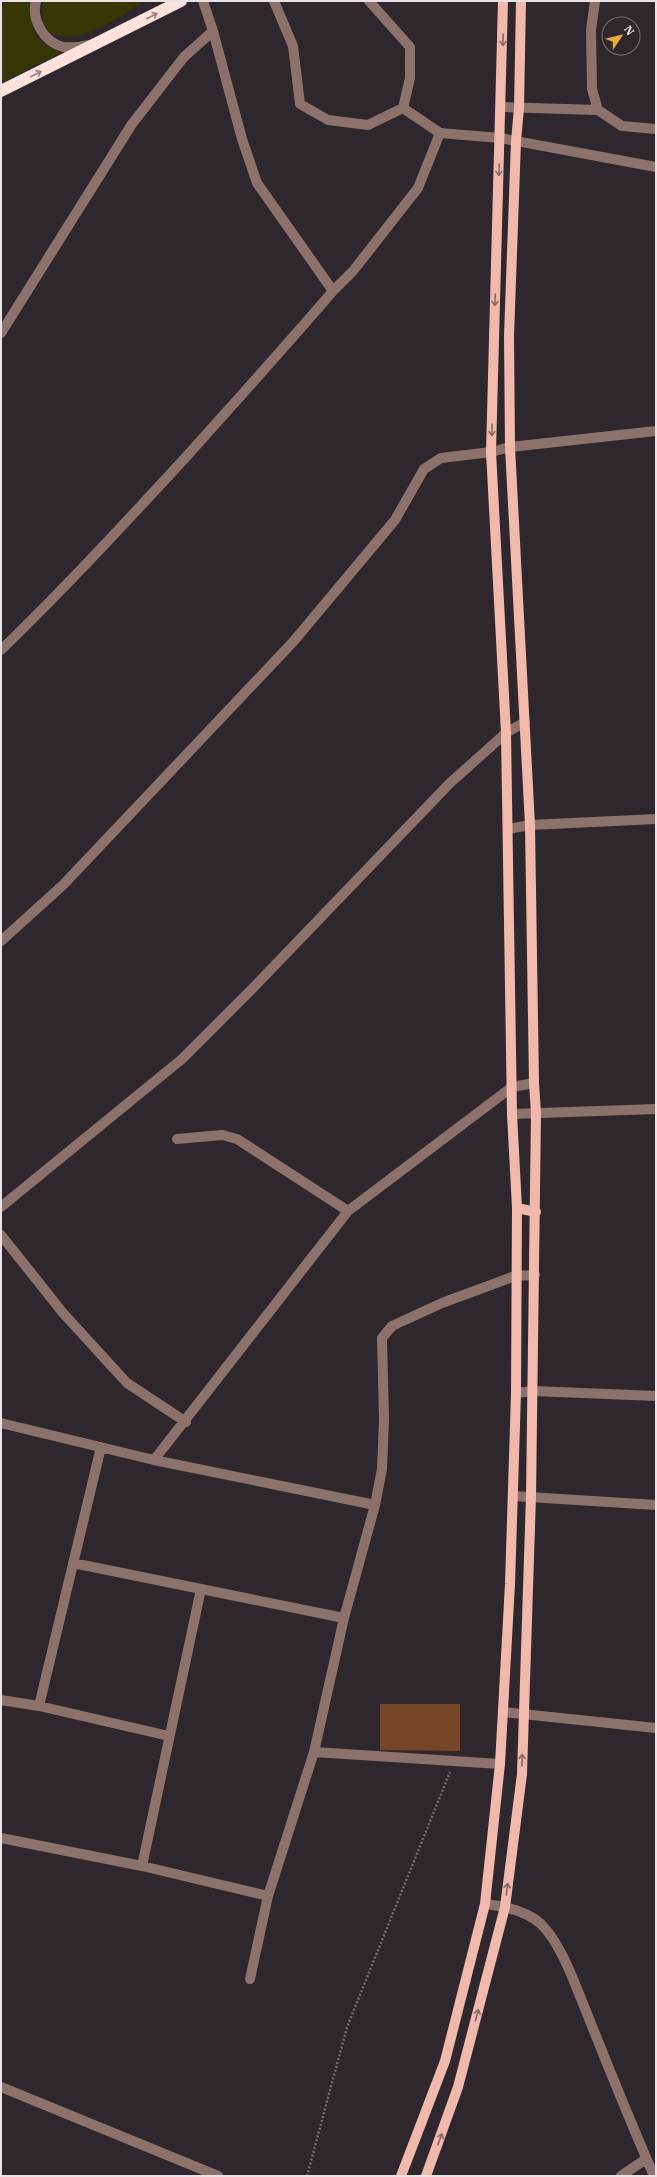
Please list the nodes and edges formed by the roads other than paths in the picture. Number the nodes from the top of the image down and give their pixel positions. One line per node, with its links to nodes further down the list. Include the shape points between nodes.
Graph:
1 (36, 1): 10 (street, via 35,14 38,26 53,42 63,47)
2 (181, 1): 10 (highway, one-way to 2)
3 (203, 1): 9 (street)
4 (274, 1): 13 (street, via 293,46 300,104 328,120 368,125)
5 (368, 1): 13 (street, via 410,47 410,78)
6 (503, 1): 12 (main road, one-way to 12)
7 (521, 1): 14 (main road)
8 (595, 1): 15 (street, via 591,30 592,89)
9 (213, 31): 21 (street, via 242,139 257,183); 22 (street, via 184,56 132,124)
10 (95, 44): 11 (highway, one-way to 10)
11 (1, 92)
12 (501, 107): 14 (street); 18 (main road)
13 (403, 108): 17 (street)
14 (519, 108): 15 (street); 19 (main road)
15 (598, 110): 16 (street, via 622,126)
16 (656, 129)
17 (440, 133): 18 (street); 21 (street, via 418,188 353,271)
18 (500, 138): 19 (street); 25 (main road, one-way to 25)
19 (516, 141): 20 (street); 24 (main road, via 509,336)
20 (656, 167)
21 (333, 291): 26 (street, via 286,347 130,518)
22 (1, 333)
23 (656, 430): 24 (street)
24 (510, 447): 25 (street); 27 (main road)
25 (491, 452): 28 (main road); 32 (street, via 441,458 424,469 395,520 293,642 63,885)
26 (1, 650)
27 (525, 722): 28 (street); 30 (main road)
28 (506, 733): 31 (main road); 39 (street, via 450,782 254,988 182,1059)
29 (656, 819): 30 (street)
30 (530, 825): 31 (street); 33 (main road)
31 (508, 829): 34 (main road)
32 (1, 941)
33 (534, 1083): 34 (street); 36 (main road)
34 (512, 1087): 37 (main road); 41 (street)
35 (656, 1109): 36 (street)
36 (536, 1113): 37 (street); 42 (main road)
37 (512, 1114): 40 (main road)
38 (176, 1139): 41 (street, via 222,1136 237,1139)
39 (1, 1207)
40 (516, 1208): 42 (main road); 45 (main road)
41 (348, 1211): 49 (street)
42 (536, 1212): 44 (main road)
43 (1, 1235): 49 (street, via 63,1313 127,1383)
44 (535, 1275): 45 (street); 46 (main road)
45 (516, 1276): 47 (main road); 55 (street, via 442,1303 392,1326 385,1332 382,1338 382,1469)
46 (533, 1391): 47 (street); 48 (street); 54 (main road)
47 (516, 1393): 53 (main road)
48 (656, 1396)
49 (186, 1422): 52 (street)
50 (1, 1423): 51 (street)
51 (101, 1447): 52 (street); 57 (street)
52 (154, 1460): 55 (street)
53 (513, 1496): 54 (street); 62 (main road)
54 (531, 1496): 56 (street); 63 (main road)
55 (375, 1505): 59 (street)
56 (656, 1505)
57 (73, 1563): 58 (street); 61 (street)
58 (201, 1589): 59 (street); 65 (street)
59 (344, 1618): 66 (street)
60 (1, 1700): 61 (street)
61 (39, 1706): 65 (street)
62 (504, 1712): 63 (street); 67 (main road)
63 (522, 1716): 64 (street); 72 (main road, one-way to 63, via 522,1774)
64 (656, 1728)
65 (169, 1736): 69 (street)
66 (314, 1752): 67 (street); 70 (street)
67 (500, 1764): 71 (main road)
68 (1, 1838): 69 (street)
69 (142, 1866): 70 (street)
70 (268, 1896): 73 (street)
71 (485, 1904): 72 (street); 77 (main road, via 445,2061)
72 (505, 1907): 75 (street, via 540,1923 551,1935 570,1972); 78 (main road, one-way to 72, via 458,2087)
73 (250, 1979)
74 (1, 2087): 76 (street)
75 (646, 2159): 79 (street); 80 (street)
76 (218, 2176)
77 (401, 2176)
78 (426, 2176)
79 (621, 2176)
80 (654, 2176)

